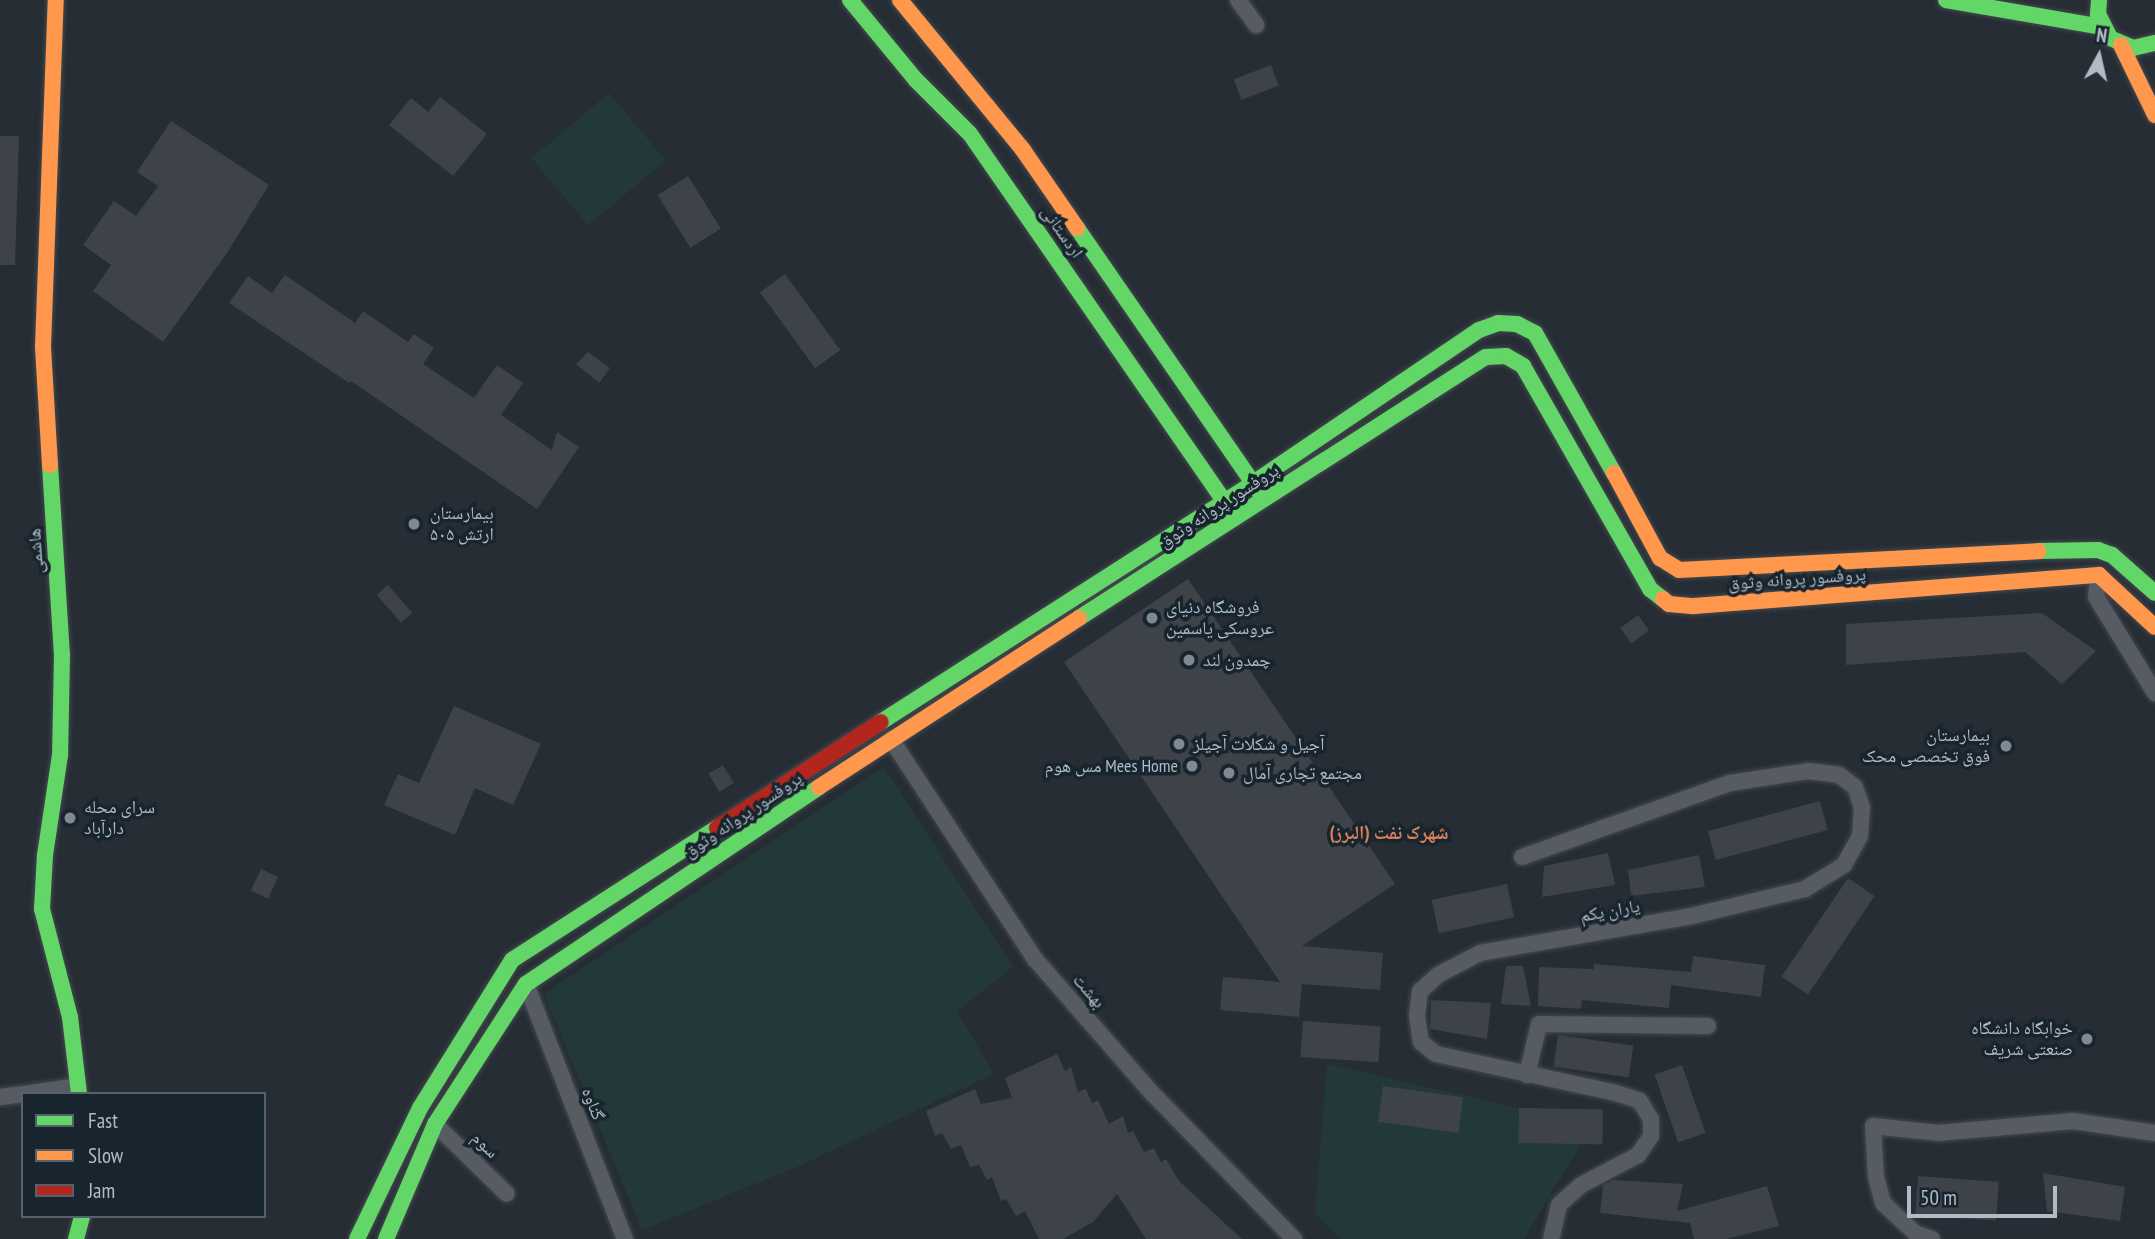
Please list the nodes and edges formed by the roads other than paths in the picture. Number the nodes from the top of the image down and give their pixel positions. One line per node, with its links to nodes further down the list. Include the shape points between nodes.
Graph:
1 (56, 0): 32 (main road, هاشمی, via 43,347 61,692 60,755 42,909 70,1017)
2 (850, 0): 14 (main road, اردستانی, via 916,80 970,134)
3 (900, 0): 12 (main road, اردستانی, via 1023,150)
4 (1238, 0): 7 (street)
5 (1946, 0): 8 (main road)
6 (2099, 0): 8 (main road)
7 (1256, 25)
8 (2102, 27): 10 (main road)
9 (2155, 43): 10 (main road, via 2133,48)
10 (2121, 45): 11 (main road)
11 (2155, 116)
12 (1253, 483): 13 (main road, اردستانی); 14 (main road, پروفسور پروانه وثوق); 17 (main road, پروفسور پروانه وثوق, via 1479,330 1498,323 1517,324 1535,334 1545,347 1660,558)
13 (1264, 499): 15 (main road, پروفسور پروانه وثوق); 20 (main road, پروفسور پروانه وثوق, via 1486,357 1506,356 1523,366 1650,590)
14 (1224, 501): 15 (main road, اردستانی); 23 (main road, پروفسور پروانه وثوق)
15 (1235, 518): 24 (main road, پروفسور پروانه وثوق)
16 (2098, 550): 17 (main road, پروفسور پروانه وثوق); 18 (main road); 19 (main road, via 2112,555)
17 (1679, 570): 20 (main road)
18 (2099, 575): 20 (main road, پروفسور پروانه وثوق, via 1694,606); 21 (main road); 22 (street, via 2096,597)
19 (2155, 593)
20 (1669, 604)
21 (2155, 627)
22 (2155, 693)
23 (879, 721): 24 (main road); 26 (main road, پروفسور پروانه وثوق)
24 (891, 739): 27 (main road, پروفسور پروانه وثوق); 48 (street, بهشت, via 1035,959 1152,1093)
25 (1522, 857): 31 (street, یاران یکم, via 1730,783 1808,771 1839,775 1855,787 1862,807 1860,836 1844,865 1805,889 1692,916 1480,953 1438,975 1420,991 1421,1042 1436,1054)
26 (512, 960): 27 (main road); 29 (main road)
27 (526, 984): 30 (main road, پروفسور پروانه وثوق); 47 (street, گناوه)
28 (1708, 1026): 31 (street, via 1539,1024)
29 (463, 1038): 30 (main road); 36 (main road)
30 (484, 1049): 37 (main road, پروفسور پروانه وثوق)
31 (1527, 1075): 49 (street, یاران یکم, via 1640,1101 1651,1119 1651,1136 1638,1155 1581,1185 1559,1205)
32 (79, 1090): 33 (street)
33 (51, 1092)
34 (21, 1094): 35 (street)
35 (0, 1097)
36 (417, 1113): 37 (main road); 42 (main road)
37 (435, 1124): 39 (street, سوم); 43 (main road, پروفسور پروانه وثوق)
38 (2155, 1133): 50 (street, via 2073,1121 1938,1133 1874,1126 1876,1177 1883,1203 1915,1233)
39 (507, 1194)
40 (83, 1218): 44 (main road)
41 (84, 1218): 45 (main road)
42 (365, 1223): 43 (main road); 46 (main road)
43 (389, 1238)
44 (76, 1239)
45 (88, 1239)
46 (357, 1239)
47 (625, 1239)
48 (1294, 1239)
49 (1551, 1239)
50 (1932, 1239)

